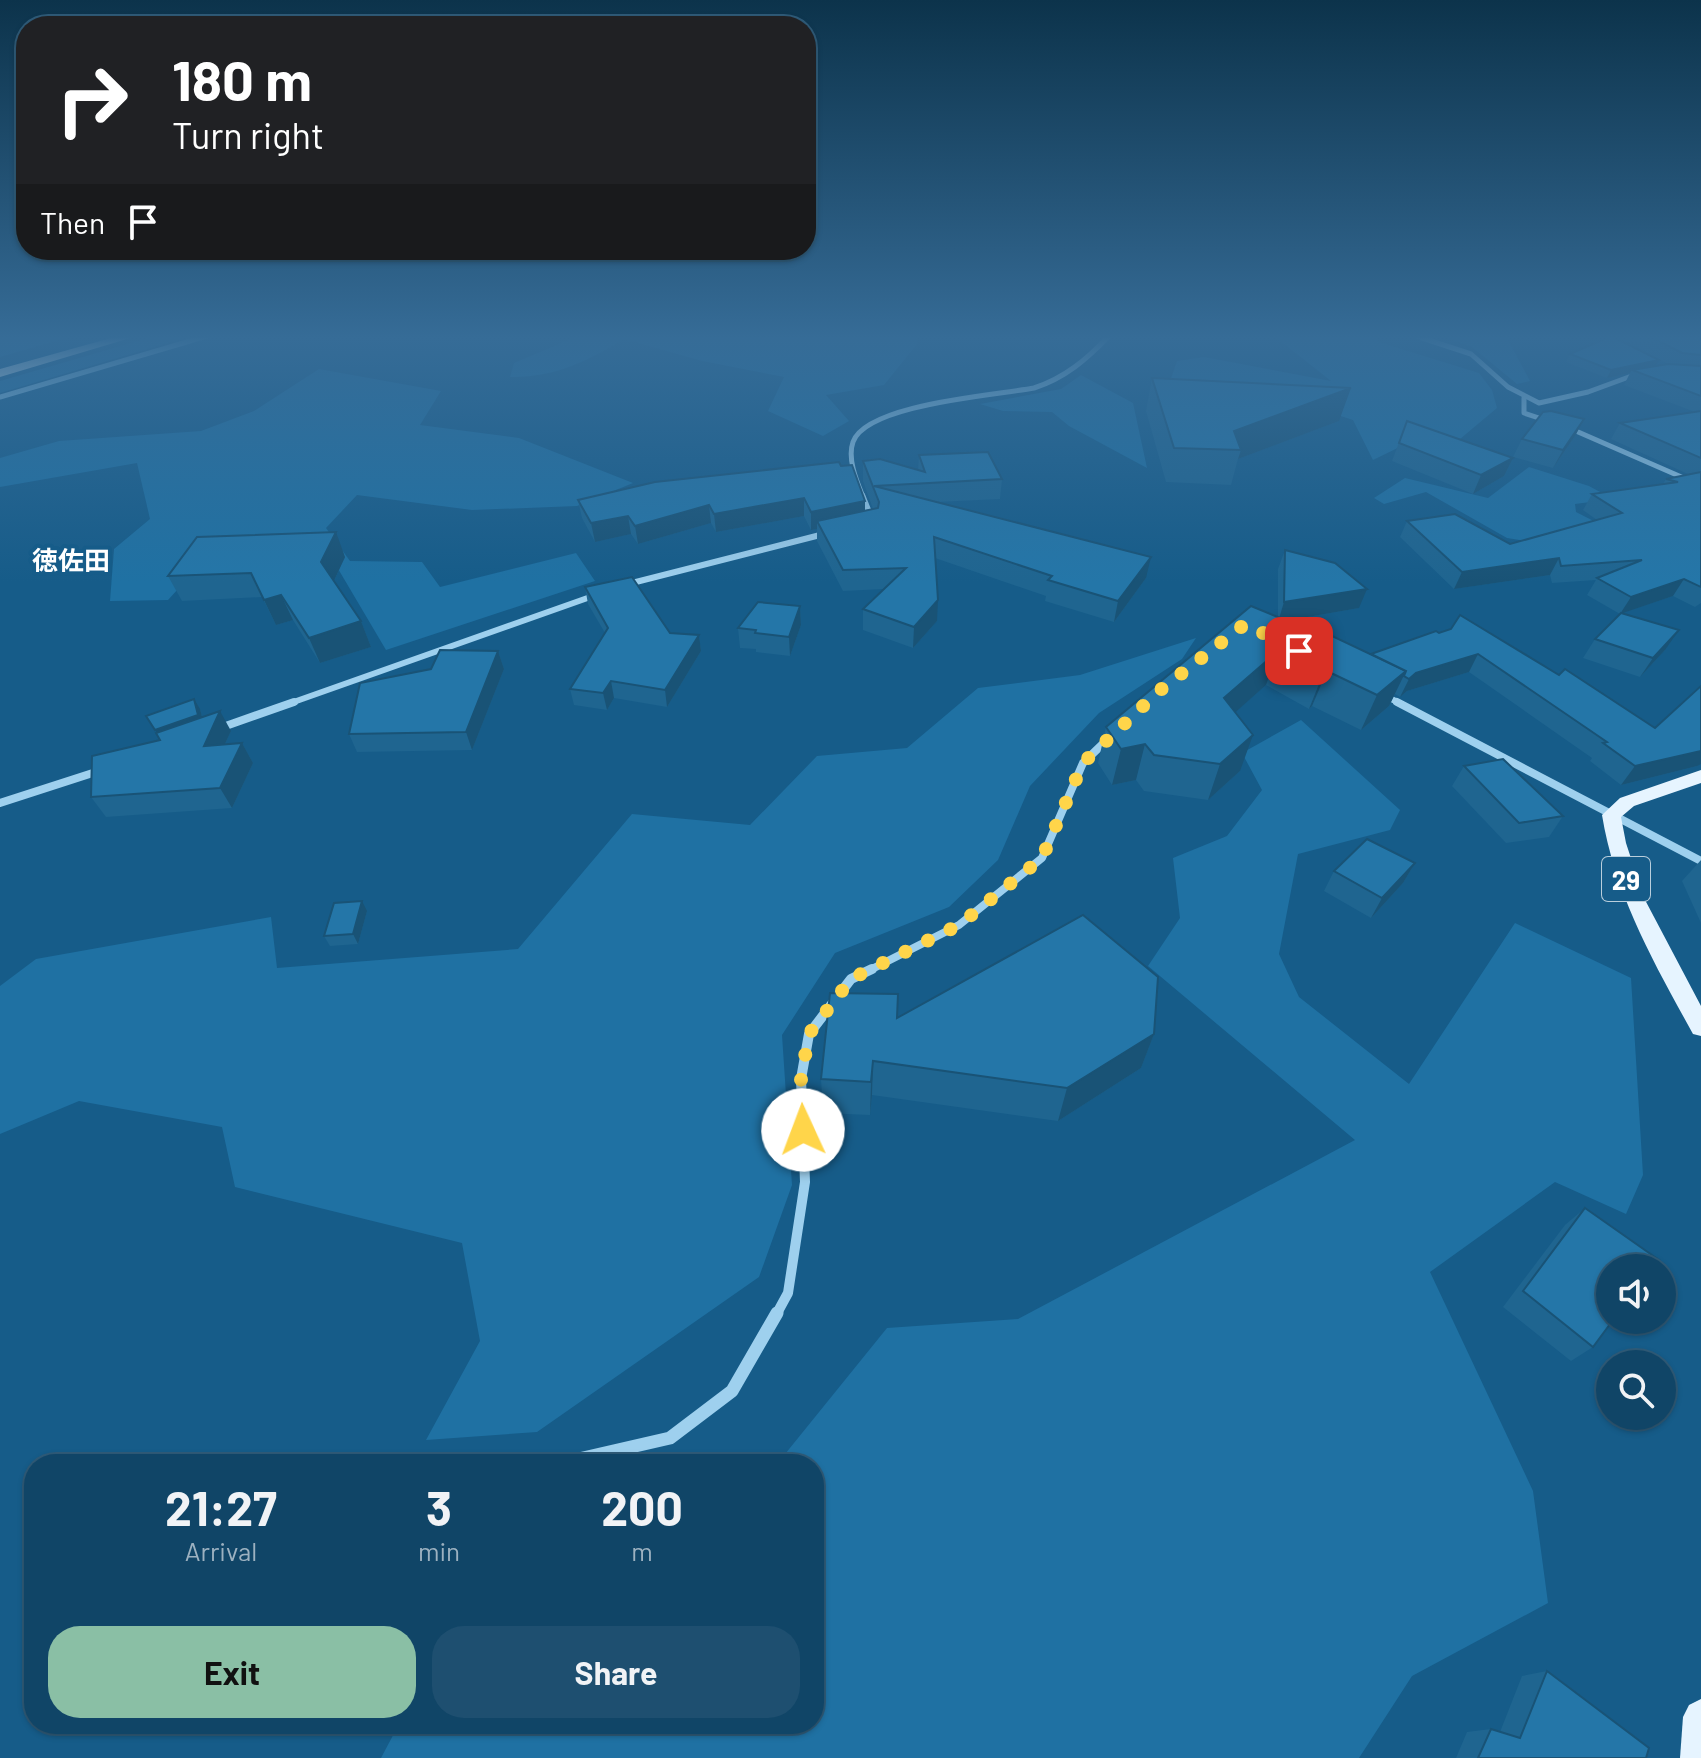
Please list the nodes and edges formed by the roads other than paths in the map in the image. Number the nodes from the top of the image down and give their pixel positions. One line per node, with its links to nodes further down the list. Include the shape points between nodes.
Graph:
1 (881, 418): 6 (street, via 861,427 853,439 852,465)
2 (1540, 418): 3 (street)
3 (1550, 421)
4 (1562, 425): 5 (street)
5 (1701, 481)
6 (873, 524)
7 (831, 532): 8 (street)
8 (616, 588)
9 (601, 593): 11 (street)
10 (1371, 688): 16 (street)
11 (211, 731)
12 (1116, 732): 19 (street, via 1083,763 1042,858 959,925 851,979 809,1034 801,1079 805,1182 788,1293 732,1391 670,1438)
13 (107, 768): 15 (street)
14 (1701, 776): 16 (main road, via 1627,802)
15 (0, 803)
16 (1611, 815): 17 (street); 18 (main road, 29, via 1627,882)
17 (1701, 861)
18 (1701, 1027)
19 (600, 1454)
20 (1701, 1717): 21 (main road)
21 (1698, 1758)

